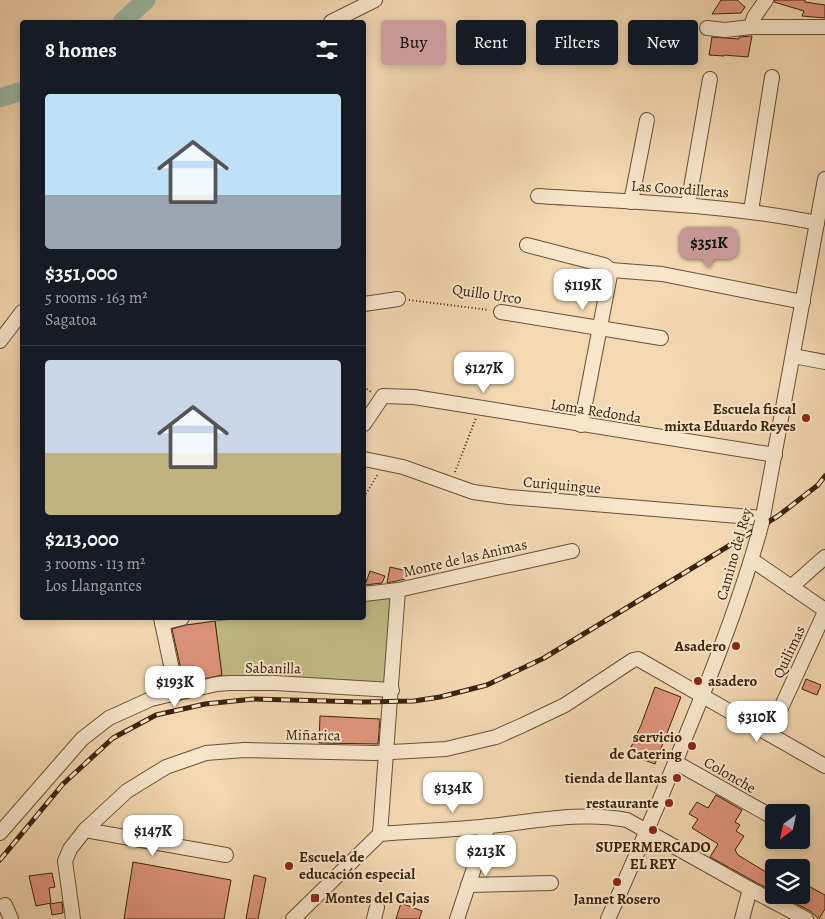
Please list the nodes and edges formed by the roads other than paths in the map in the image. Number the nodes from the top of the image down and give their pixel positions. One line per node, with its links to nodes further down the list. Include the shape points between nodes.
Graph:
1 (375, 0): 3 (street)
2 (766, 0): 4 (street)
3 (335, 20)
4 (751, 27): 5 (street); 6 (street)
5 (825, 27)
6 (707, 28)
7 (772, 77): 14 (street)
8 (710, 79): 13 (street)
9 (647, 120): 12 (street)
10 (825, 179): 15 (street, Camino del Rey)
11 (538, 196): 12 (street, Las Coordilleras)
12 (630, 202): 13 (street, Las Coordilleras)
13 (688, 206): 14 (street, Las Coordilleras)
14 (751, 211): 15 (street, Las Coordilleras)
15 (817, 223): 19 (street, Camino del Rey)
16 (527, 245): 17 (street, via 604,265)
17 (611, 270): 19 (street, via 662,274); 23 (street)
18 (398, 299): 20 (street)
19 (803, 302): 26 (street, Camino del Rey)
20 (366, 304)
21 (501, 312): 23 (street, Quillo Urco)
22 (20, 315): 25 (street)
23 (601, 328): 24 (street, Quillo Urco); 29 (street)
24 (661, 338)
25 (0, 341)
26 (793, 356): 27 (street); 30 (street, Camino del Rey)
27 (825, 362)
28 (366, 421): 29 (street, Loma Redonda, via 383,396 414,397)
29 (581, 425): 30 (street, Loma Redonda)
30 (775, 455): 32 (street, Camino del Rey)
31 (366, 459): 32 (street, Curiquingue, via 403,467 473,492)
32 (762, 524): 35 (street, Camino del Rey)
33 (572, 551): 37 (street, Monte de las Animas)
34 (825, 557): 36 (street)
35 (752, 560): 36 (street); 43 (street, Camino del Rey)
36 (791, 587): 39 (street)
37 (398, 590): 38 (street, Monte de las Animas); 41 (street)
38 (366, 594)
39 (825, 611): 44 (street, Quilimas)
40 (162, 620): 42 (street)
41 (392, 690): 42 (street, Sabanilla, via 229,683); 45 (street)
42 (177, 693): 52 (street, Sabanilla, via 151,699 109,718 82,739)
43 (702, 696): 44 (street); 45 (street, Miñarica, via 634,660 565,705 496,737 437,751); 46 (street, Camino del Rey)
44 (769, 734): 47 (street)
45 (387, 752): 50 (street, Miñarica, via 244,750 206,753 166,767 127,791); 53 (street)
46 (675, 762): 48 (street, Colonche); 51 (street, Camino del Rey)
47 (825, 766)
48 (765, 813)
49 (488, 826): 51 (street, via 608,816 627,820); 53 (street); 56 (street)
50 (85, 830): 54 (street); 60 (street, Miñarica, via 65,860)
51 (647, 831): 57 (street); 63 (street, Camino del Rey)
52 (0, 833)
53 (380, 834): 61 (street)
54 (226, 855)
55 (550, 883): 56 (street)
56 (468, 885): 62 (street)
57 (750, 889): 64 (street); 65 (street)
58 (5, 905): 59 (street)
59 (11, 919)
60 (73, 919)
61 (293, 919)
62 (457, 919)
63 (608, 919)
64 (742, 919)
65 (806, 919)

